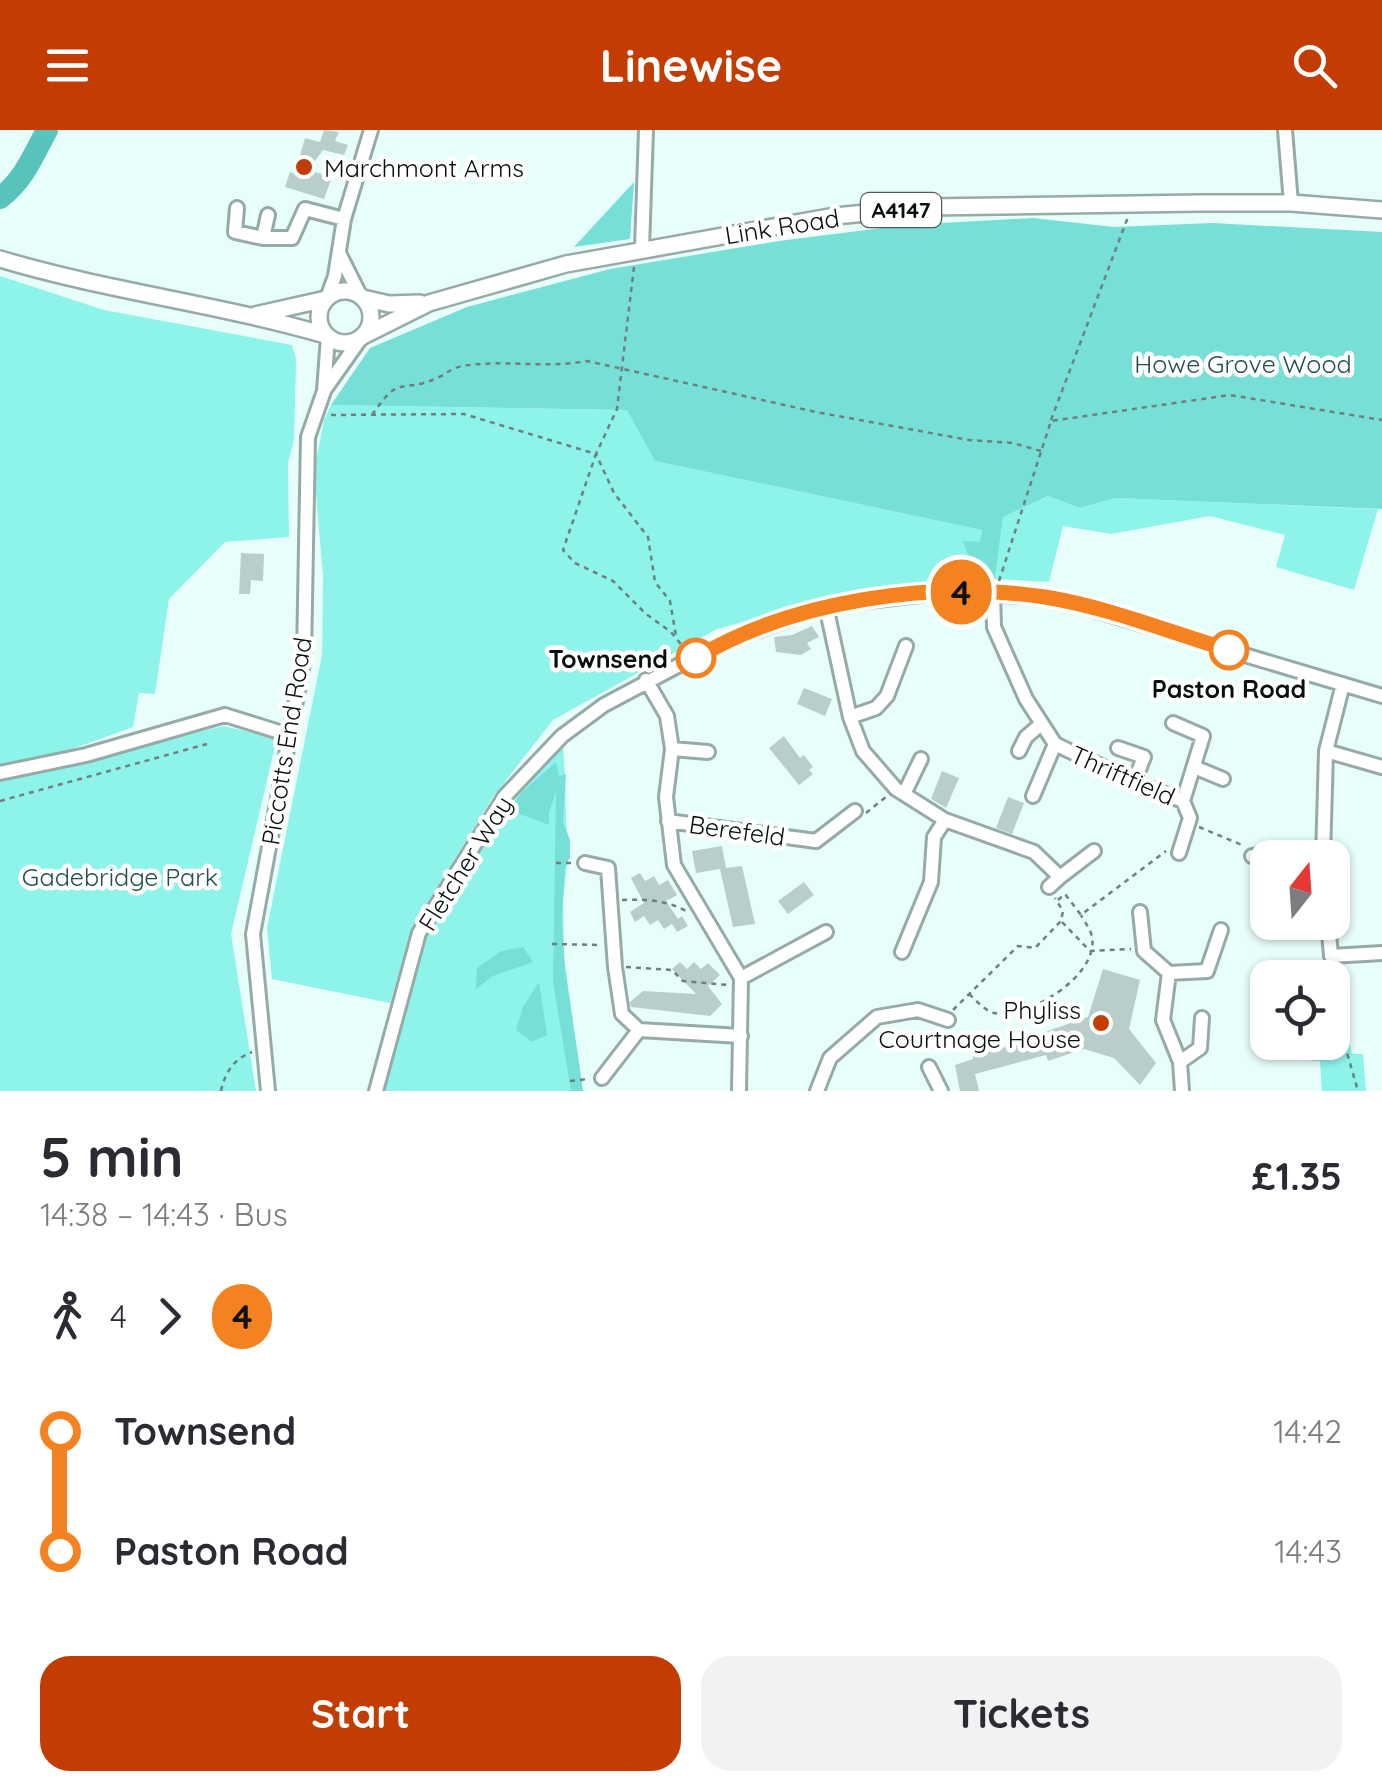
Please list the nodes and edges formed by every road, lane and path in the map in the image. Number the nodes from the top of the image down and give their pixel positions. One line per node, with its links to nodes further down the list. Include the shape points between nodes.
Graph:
1 (371, 130): 9 (street)
2 (646, 130): 11 (street)
3 (1286, 130): 4 (street)
4 (1291, 203): 6 (main road, Link Road / A4147); 11 (main road, Link Road / A4147, via 928,208 835,216)
5 (237, 208): 10 (street, via 235,232)
6 (1382, 210)
7 (1129, 214): 25 (path)
8 (268, 215): 10 (street)
9 (344, 219): 10 (street, via 305,209 292,238); 12 (street)
10 (263, 238)
11 (638, 249): 16 (main road, Link Road / A4147); 20 (path)
12 (339, 253): 14 (street); 15 (street)
13 (0, 259): 17 (main road, Link Road / A4147)
14 (362, 298): 15 (main road, Link Road / A4147, via 344,291); 16 (main road, Link Road / A4147); 19 (main road, via 371,317)
15 (326, 299): 17 (main road, Link Road / A4147); 18 (main road, via 318,317)
16 (429, 303): 19 (main road, Link Road / A4147)
17 (251, 316): 18 (main road, Link Road / A4147)
18 (326, 336): 19 (main road, Link Road / A4147, via 340,343); 21 (street, Piccotts End Road)
19 (362, 337): 21 (street, Piccotts End Road)
20 (622, 370): 23 (path, via 586,362 460,366 433,380 398,386); 26 (path); 27 (path, via 617,408)
21 (324, 391): 22 (street, Piccotts End Road)
22 (314, 415): 23 (path); 40 (street, Piccotts End Road, via 308,437 304,657)
23 (372, 415): 27 (path, via 464,414)
24 (1382, 420): 25 (path, via 1230,395)
25 (1051, 421): 26 (path)
26 (1041, 451): 28 (path)
27 (596, 454): 31 (path, via 614,493 648,536 655,582 670,600); 31 (path, via 563,550 613,580)
28 (1002, 573)
29 (994, 593): 30 (street, Fletcher Way); 35 (street, Fletcher Way, via 1084,607); 39 (street, Thriftfield, via 994,627)
30 (826, 606): 33 (street, Fletcher Way); 37 (street)
31 (677, 638): 33 (path)
32 (906, 646): 37 (street, via 887,696 876,708)
33 (691, 660): 34 (street, Fletcher Way)
34 (646, 680): 44 (street, via 667,716); 103 (street, Fletcher Way, via 562,736 505,796 419,933)
35 (1343, 684): 36 (street, Fletcher Way); 46 (street)
36 (1382, 696)
37 (850, 717): 54 (street, via 863,752)
38 (1173, 723): 49 (street, via 1203,736)
39 (1040, 725): 42 (street, Thriftfield); 45 (street)
40 (289, 735): 51 (street, via 225,715); 95 (street, Piccotts End Road, via 254,934)
41 (207, 744): 56 (path)
42 (1055, 744): 53 (street, Thriftfield); 55 (street)
43 (1118, 748): 53 (street, via 1144,757)
44 (672, 749): 47 (street); 60 (street)
45 (1019, 751)
46 (1326, 751): 50 (street); 62 (street)
47 (708, 752)
48 (921, 758): 54 (street)
49 (1194, 767): 52 (street); 57 (street)
50 (1382, 767)
51 (0, 773)
52 (1223, 778)
53 (1134, 782): 57 (street, Thriftfield)
54 (900, 791): 58 (path, via 860,818); 59 (street)
55 (1033, 796)
56 (0, 801)
57 (1184, 801): 61 (street, Thriftfield)
58 (855, 811): 60 (street, Berefeld, via 816,840)
59 (946, 820): 68 (street, via 1034,852); 83 (street, via 934,837 931,882)
60 (668, 821): 72 (street, via 674,865)
61 (1188, 822): 63 (path); 65 (street, Thriftfield)
62 (1323, 840)
63 (1250, 849)
64 (1094, 851): 68 (street)
65 (1178, 852): 74 (path, via 1167,850)
66 (556, 863): 67 (path)
67 (585, 864): 71 (street, via 608,868)
68 (1060, 877): 69 (street)
69 (1049, 887): 70 (path)
70 (1057, 900): 74 (path, via 1065,894); 75 (path)
71 (610, 901): 72 (path, via 646,899 692,913); 80 (street)
72 (699, 909): 89 (street)
73 (1140, 912): 81 (street)
74 (1081, 915): 82 (path, via 1092,936)
75 (1061, 921): 82 (path); 90 (path, via 1035,948 1018,946)
76 (1220, 930): 88 (street, via 1207,971)
77 (826, 932): 89 (street)
78 (1330, 940): 85 (street)
79 (552, 944): 80 (path)
80 (613, 946): 87 (street)
81 (1144, 950): 82 (path); 88 (street)
82 (1090, 951): 90 (path, via 1081,972 1056,994 1012,1014 990,1012)
83 (902, 952)
84 (1382, 954): 85 (street)
85 (1331, 956): 86 (street)
86 (1331, 960)
87 (614, 966): 89 (path, via 672,970 683,980); 93 (street, via 622,1014)
88 (1169, 973): 97 (street, via 1163,1020)
89 (742, 982): 94 (street)
90 (968, 994): 92 (path)
91 (1202, 1018): 97 (street, via 1200,1048)
92 (948, 1020): 105 (street, via 918,1010 876,1017 830,1058)
93 (639, 1030): 94 (street); 99 (street)
94 (741, 1036): 104 (street)
95 (262, 1048): 101 (path, via 237,1058); 102 (street, Piccotts End Road)
96 (1349, 1060): 108 (path)
97 (1180, 1062): 107 (street)
98 (930, 1067): 106 (street)
99 (602, 1078): 100 (path)
100 (570, 1081)
101 (221, 1091)
102 (268, 1091)
103 (376, 1091)
104 (739, 1091)
105 (818, 1091)
106 (941, 1091)
107 (1182, 1091)
108 (1358, 1091)

